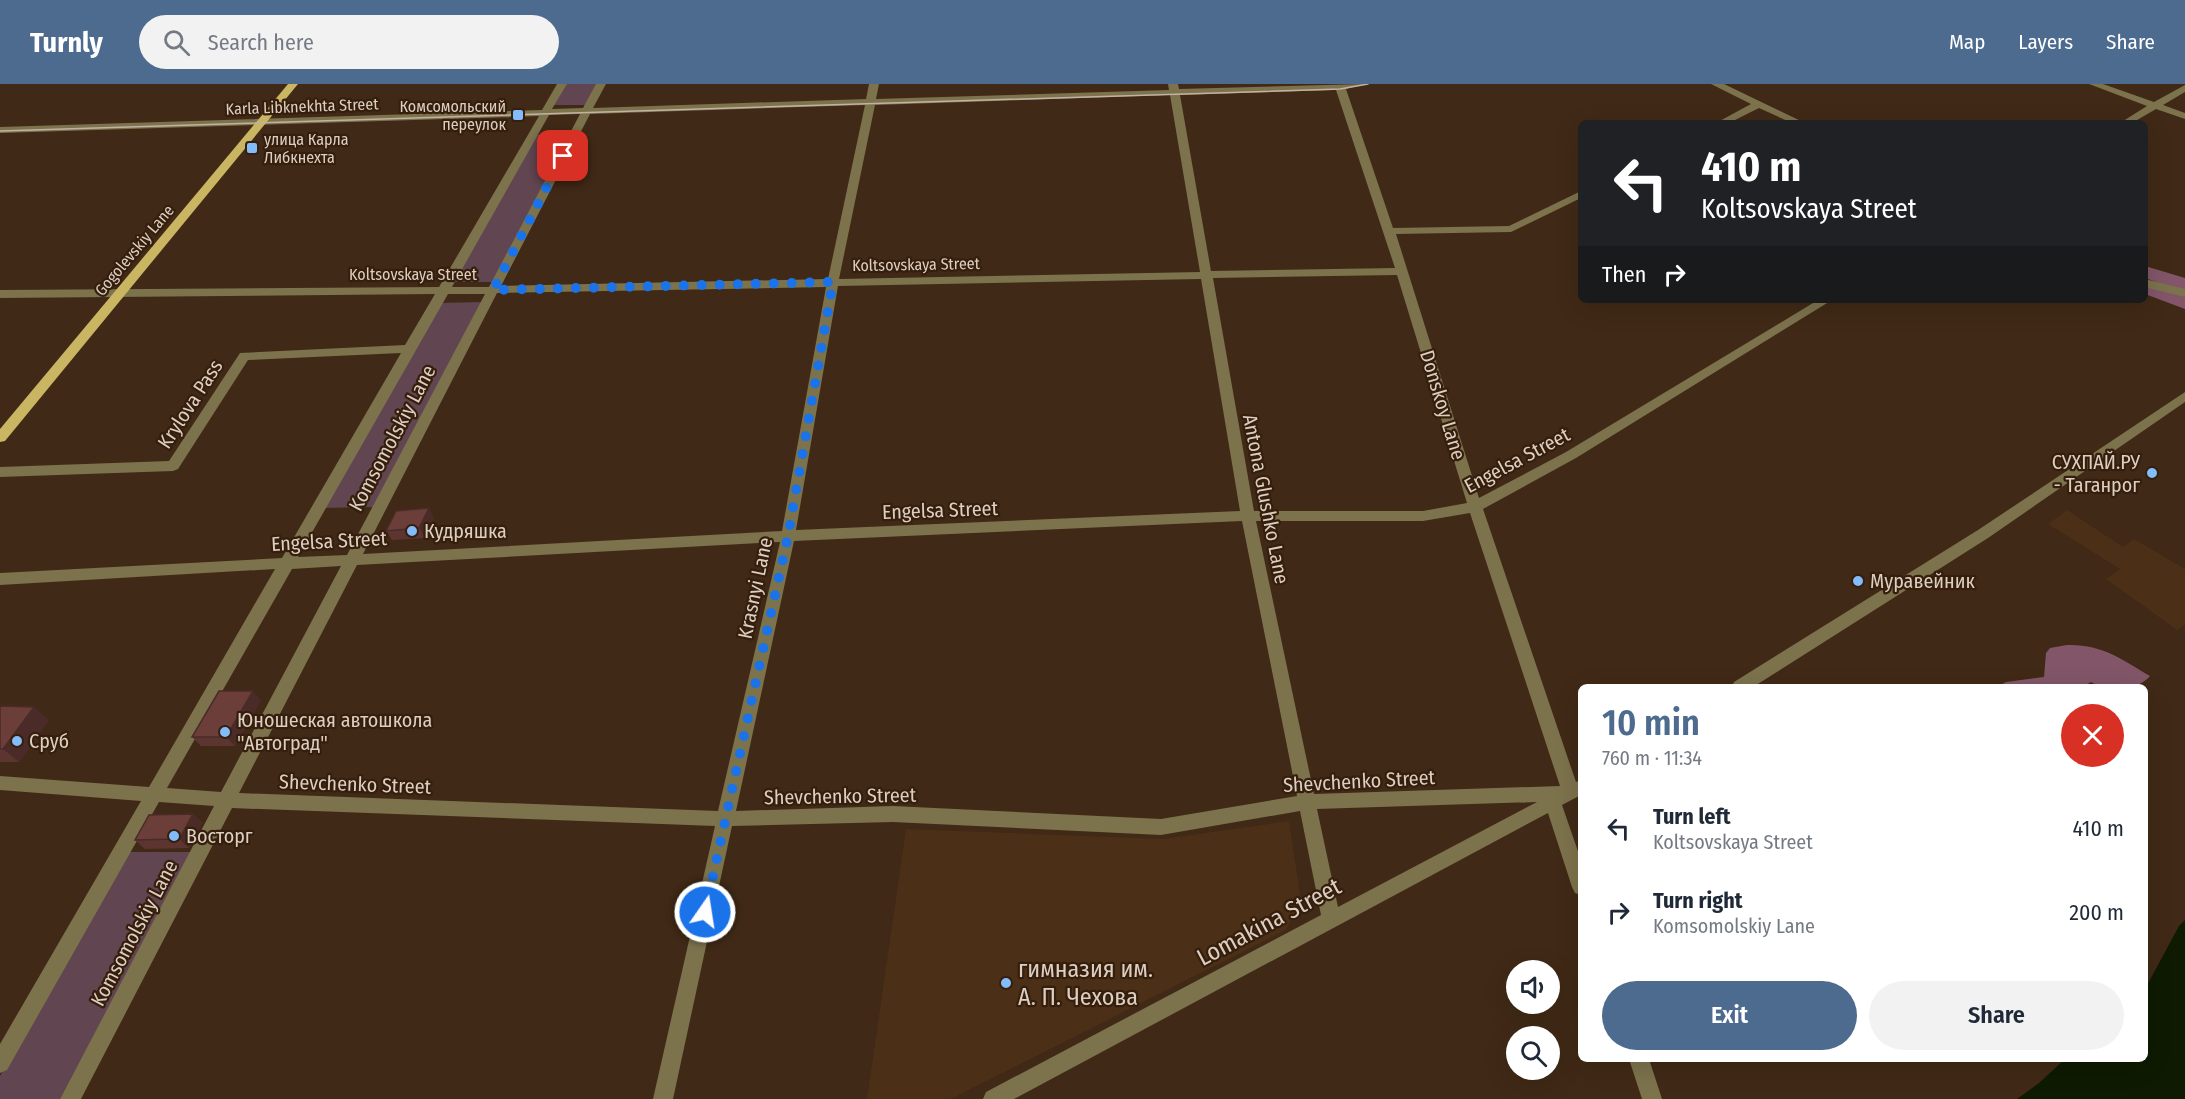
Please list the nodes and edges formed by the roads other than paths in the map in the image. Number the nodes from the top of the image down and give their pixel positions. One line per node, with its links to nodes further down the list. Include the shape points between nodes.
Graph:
1 (293, 84): 20 (main road, Gogolevskiy Lane)
2 (562, 84): 15 (street, Komsomolskiy Lane)
3 (601, 84): 14 (street, Komsomolskiy Lane)
4 (874, 84): 11 (street, Krasnyi Lane)
5 (1360, 84): 8 (street, Karla Libknekhta Street)
6 (1716, 84): 12 (street)
7 (2094, 84): 13 (street)
8 (1339, 86): 9 (street, Karla Libknekhta Street); 23 (street, Donskoy Lane)
9 (1174, 88): 11 (street, Karla Libknekhta Street); 25 (street, Antona Glushko Lane)
10 (2185, 88): 13 (street)
11 (870, 104): 14 (street, Karla Libknekhta Street); 26 (street, Krasnyi Lane)
12 (1759, 104): 17 (street); 18 (street)
13 (2155, 106): 16 (street); 19 (street)
14 (587, 112): 15 (street, Karla Libknekhta Street); 29 (street, Komsomolskiy Lane)
15 (545, 113): 20 (street, Karla Libknekhta Street); 28 (street, Komsomolskiy Lane)
16 (2185, 116)
17 (1727, 120)
18 (1794, 120)
19 (2130, 120)
20 (262, 122): 21 (street, Karla Libknekhta Street); 30 (main road, Gogolevskiy Lane)
21 (0, 130)
22 (1578, 196): 23 (street, via 1511,229)
23 (1389, 231): 24 (street, Donskoy Lane)
24 (1401, 271): 25 (street, Koltsovskaya Street); 38 (street, Donskoy Lane)
25 (1205, 275): 26 (street, Koltsovskaya Street); 39 (street, Antona Glushko Lane)
26 (833, 282): 29 (street, Koltsovskaya Street); 40 (street, Krasnyi Lane)
27 (2148, 284): 31 (street)
28 (444, 289): 29 (street, Koltsovskaya Street); 30 (street, Koltsovskaya Street); 34 (street, Komsomolskiy Lane)
29 (493, 290): 41 (street, Komsomolskiy Lane)
30 (120, 293): 32 (street, Koltsovskaya Street); 36 (main road, Gogolevskiy Lane)
31 (2185, 293)
32 (0, 294)
33 (1821, 303): 38 (street, Engelsa Street, via 1571,455)
34 (410, 349): 37 (street, Krylova Pass, via 244,356 173,466); 42 (street, Komsomolskiy Lane)
35 (2185, 396): 44 (street, via 1983,534)
36 (0, 438)
37 (0, 472)
38 (1475, 507): 39 (street, Engelsa Street, via 1423,516); 46 (street, Donskoy Lane)
39 (1248, 516): 40 (street, Engelsa Street); 49 (street, Antona Glushko Lane)
40 (788, 536): 41 (street, Engelsa Street); 51 (street, Krasnyi Lane)
41 (352, 560): 42 (street, Engelsa Street); 48 (street, Komsomolskiy Lane)
42 (286, 563): 43 (street, Engelsa Street); 47 (street, Komsomolskiy Lane)
43 (0, 579)
44 (1745, 684)
45 (0, 783): 47 (street, Shevchenko Street)
46 (1576, 790): 49 (street, Shevchenko Street); 50 (street, Lomakina Street)
47 (155, 793): 48 (street, Shevchenko Street); 55 (street, Komsomolskiy Lane)
48 (227, 800): 51 (street, Shevchenko Street); 56 (street, Komsomolskiy Lane)
49 (1307, 801): 51 (street, Shevchenko Street, via 1161,827 893,814); 53 (street, Antona Glushko Lane)
50 (1553, 803): 52 (street); 53 (street, Lomakina Street)
51 (726, 819): 57 (street, Krasnyi Lane)
52 (1578, 878)
53 (1331, 918): 58 (street, Lomakina Street)
54 (1640, 1062): 59 (street)
55 (0, 1063)
56 (70, 1099)
57 (663, 1099)
58 (993, 1099)
59 (1652, 1099)

